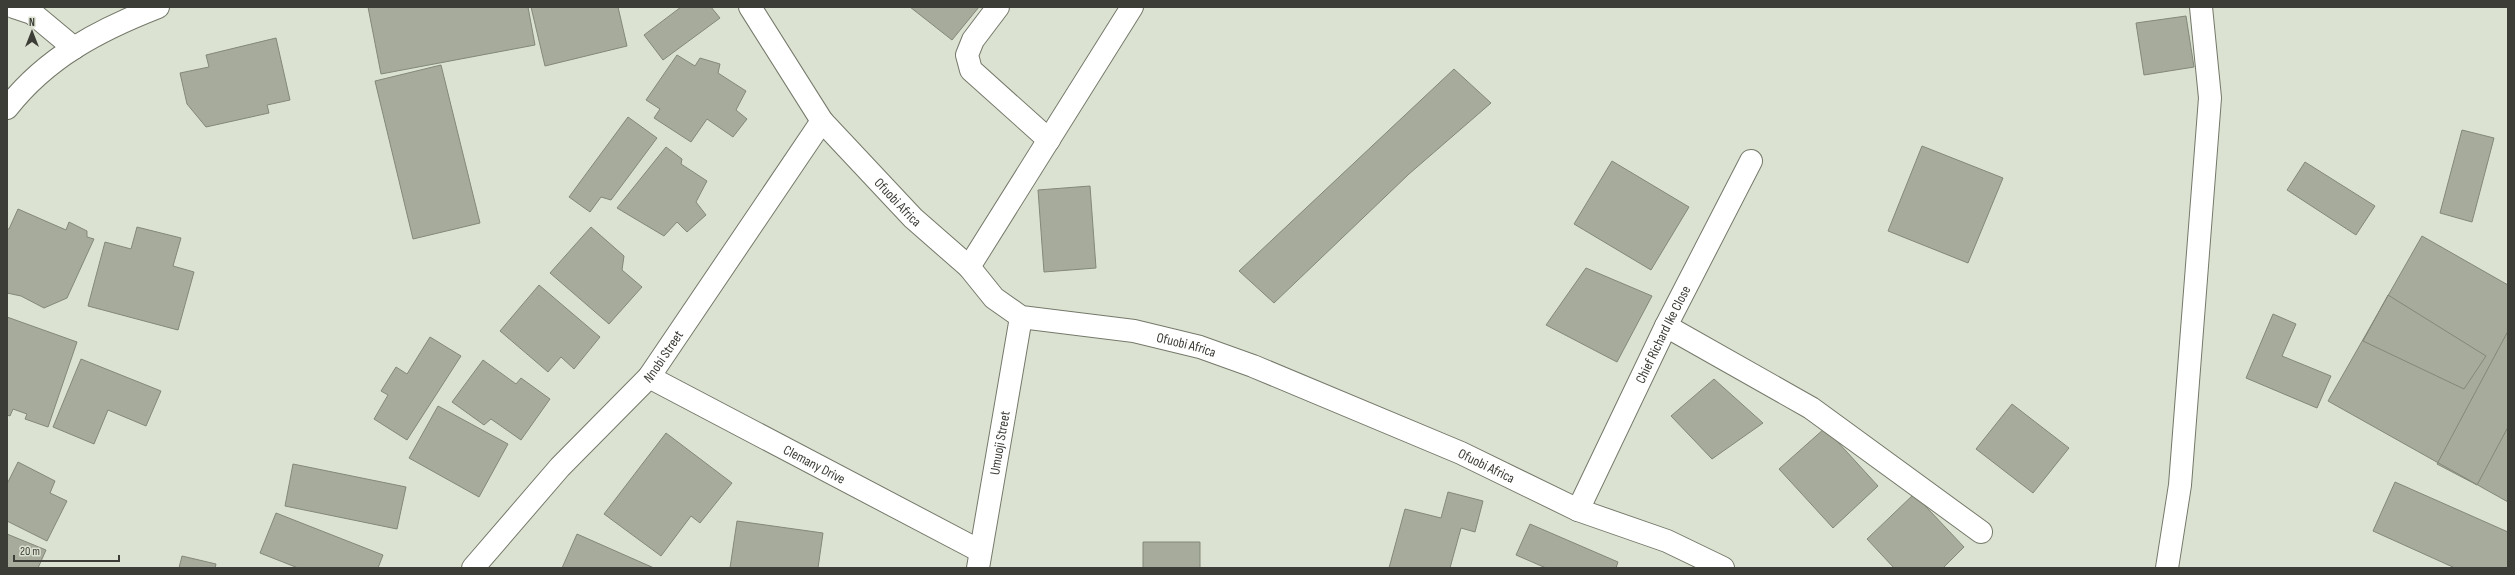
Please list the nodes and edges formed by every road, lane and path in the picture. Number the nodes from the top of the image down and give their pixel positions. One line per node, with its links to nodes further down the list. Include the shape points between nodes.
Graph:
1 (14, 7): 7 (street, via 32,14)
2 (158, 7): 7 (street, via 113,24)
3 (750, 7): 9 (street, Ofuobi Africa)
4 (998, 7): 10 (street, via 973,40 967,55 971,70)
5 (1132, 7): 10 (street)
6 (2202, 7): 21 (street, via 2210,98 2180,485)
7 (74, 48): 8 (street, via 55,60)
8 (7, 108)
9 (822, 121): 12 (street, Ofuobi Africa, via 913,218); 15 (street, Nnobi Street)
10 (1049, 140): 12 (street)
11 (1751, 161): 14 (street, Chief Richard Ike Close)
12 (969, 267): 13 (street, Ofuobi Africa, via 994,298)
13 (1021, 317): 16 (street, Ofuobi Africa, via 1134,331 1206,349 1253,366 1461,453); 18 (street, Umuoji Street)
14 (1666, 326): 16 (street, Chief Richard Ike Close); 17 (street, via 1811,408)
15 (649, 377): 18 (street, Clemany Drive); 19 (street, Nnobi Street, via 560,467)
16 (1578, 510): 20 (street, Ofuobi Africa, via 1667,541)
17 (1981, 532)
18 (979, 559)
19 (473, 568)
20 (1722, 568)
21 (2167, 568)

